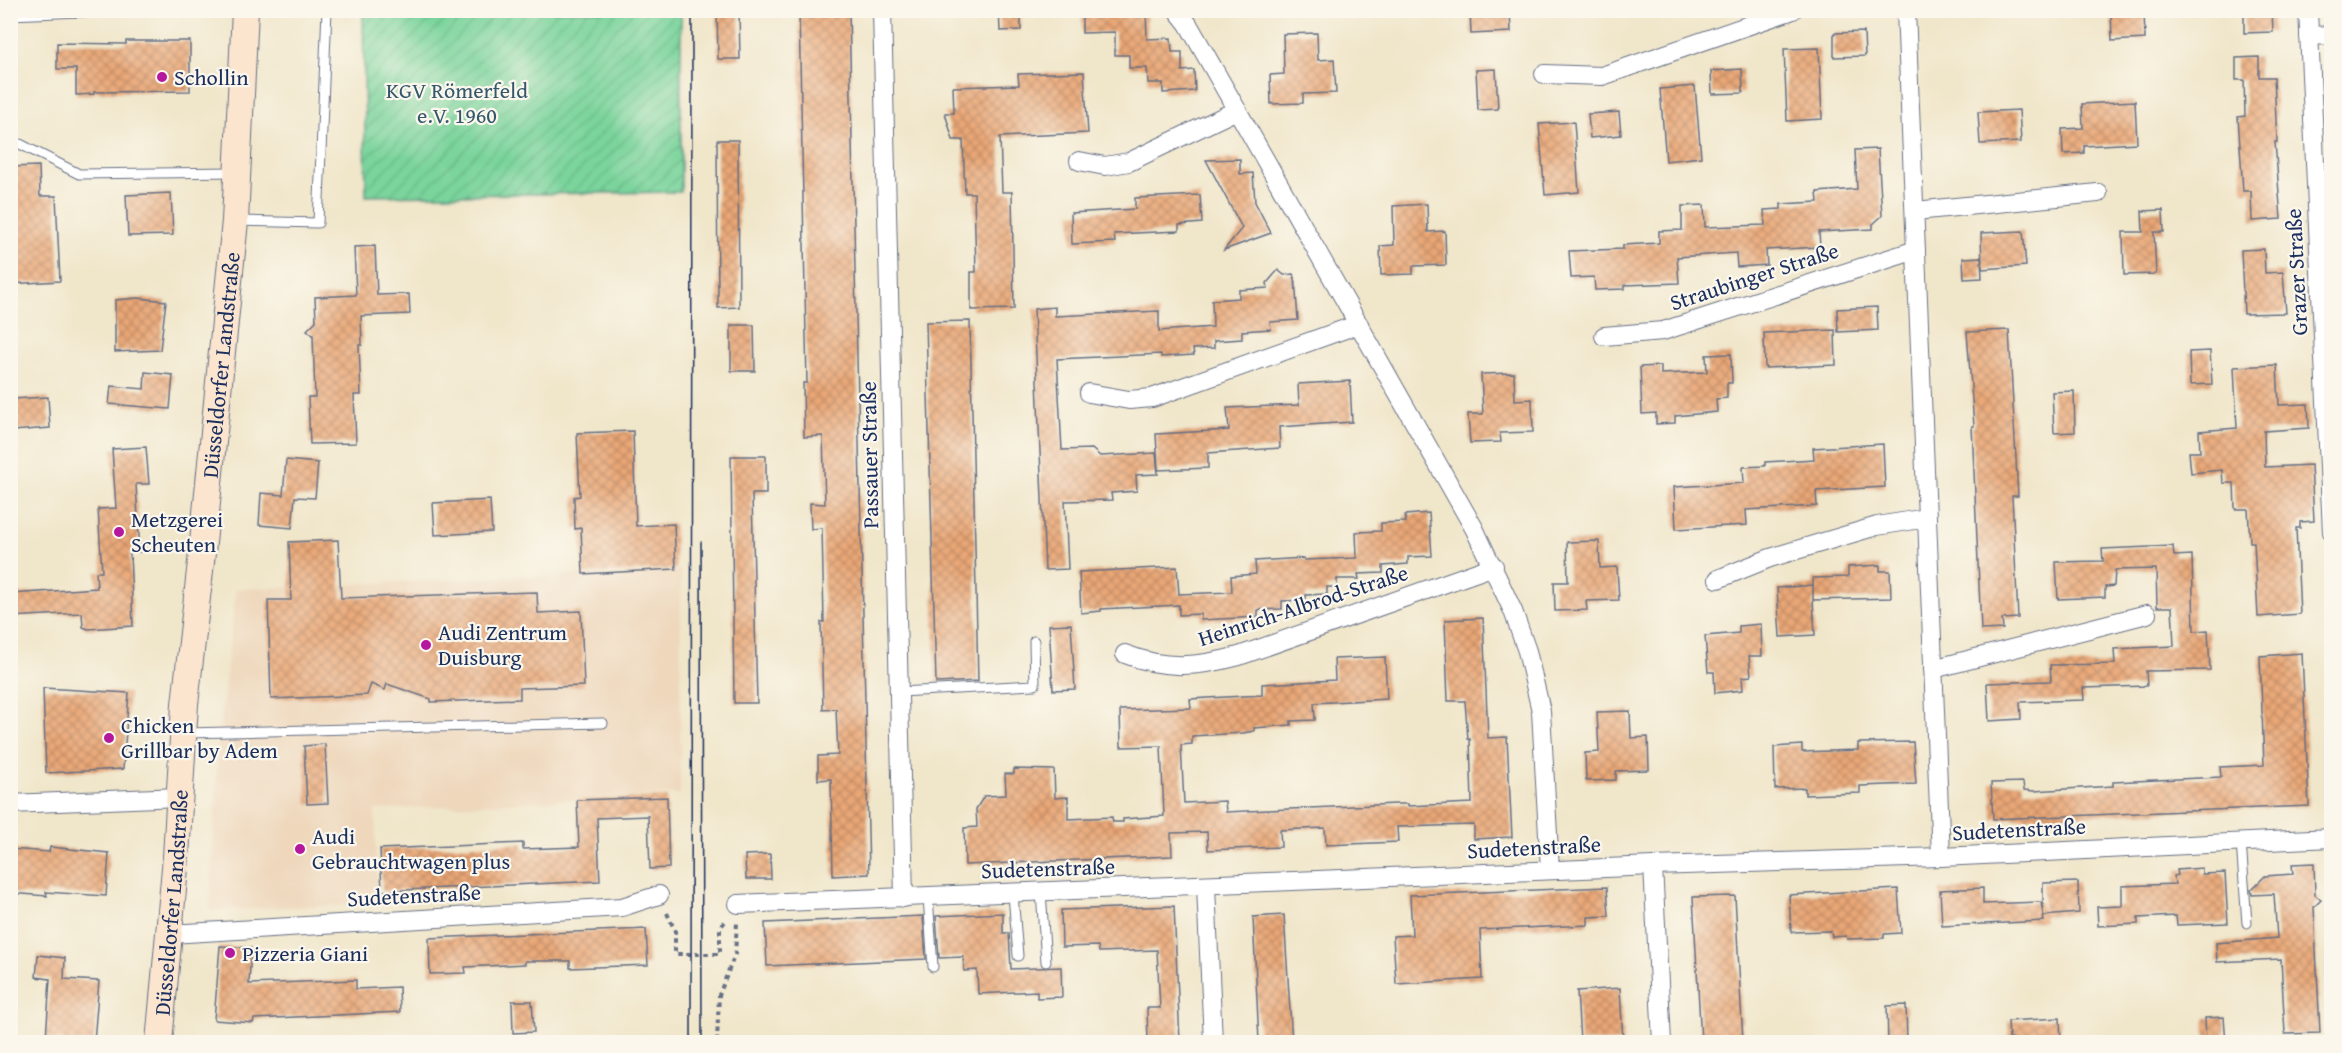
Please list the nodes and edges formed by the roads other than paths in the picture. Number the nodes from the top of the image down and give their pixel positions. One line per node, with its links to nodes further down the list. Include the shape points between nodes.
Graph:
1 (128, 10): 9 (lane)
2 (245, 10): 16 (main road, Düsseldorfer Landstraße)
3 (327, 10): 19 (lane, via 318,223)
4 (882, 10): 32 (street, Passauer Straße)
5 (1177, 10): 13 (street)
6 (1793, 10): 12 (street, via 1602,76)
7 (1906, 10): 18 (street)
8 (2307, 10): 11 (street, Grazer Straße)
9 (10, 15)
10 (2331, 34): 11 (street)
11 (2309, 36): 25 (street, Grazer Straße, via 2320,210)
12 (1544, 75)
13 (1237, 110): 15 (street, via 1129,162 1105,166); 21 (street)
14 (20, 144): 16 (lane, via 79,174)
15 (1079, 161)
16 (237, 172): 19 (main road, Düsseldorfer Landstraße)
17 (2098, 193): 18 (street)
18 (1915, 211): 20 (street)
19 (236, 220): 34 (main road, Düsseldorfer Landstraße)
20 (1916, 250): 22 (street, Straubinger Straße, via 1663,331); 24 (street)
21 (1359, 324): 23 (street, via 1152,398 1129,400); 26 (street)
22 (1604, 336)
23 (1089, 393)
24 (1928, 518): 27 (street, via 1877,526 1770,558); 31 (street)
25 (2331, 532)
26 (1494, 566): 30 (street, Heinrich-Albrod-Straße, via 1208,664 1170,666 1146,663); 41 (street, via 1527,651 1541,711)
27 (1718, 579)
28 (2147, 614): 31 (street)
29 (1034, 641): 32 (lane, via 1035,685)
30 (1125, 654)
31 (1933, 669): 39 (street)
32 (899, 692): 47 (street, Passauer Straße)
33 (603, 723): 34 (lane)
34 (183, 733): 35 (main road, Düsseldorfer Landstraße)
35 (180, 796): 36 (street); 50 (main road, Düsseldorfer Landstraße)
36 (10, 804)
37 (2331, 838): 38 (street, Sudetenstraße)
38 (2241, 842): 39 (street, Sudetenstraße); 49 (lane)
39 (1941, 857): 40 (street, Sudetenstraße)
40 (1653, 866): 41 (street, Sudetenstraße); 56 (street)
41 (1550, 870): 42 (street, Sudetenstraße)
42 (1206, 886): 43 (street, Sudetenstraße); 55 (street)
43 (1041, 892): 44 (street, Sudetenstraße); 52 (lane)
44 (1012, 894): 46 (street, Sudetenstraße); 51 (lane)
45 (658, 895): 50 (street, Sudetenstraße, via 622,907)
46 (928, 897): 47 (street, Sudetenstraße); 53 (lane)
47 (904, 898): 48 (street, Sudetenstraße)
48 (738, 904)
49 (2247, 923)
50 (170, 934): 54 (main road, Düsseldorfer Landstraße)
51 (1018, 956)
52 (1046, 962)
53 (933, 968)
54 (159, 1042)
55 (1213, 1042)
56 (1662, 1042)

